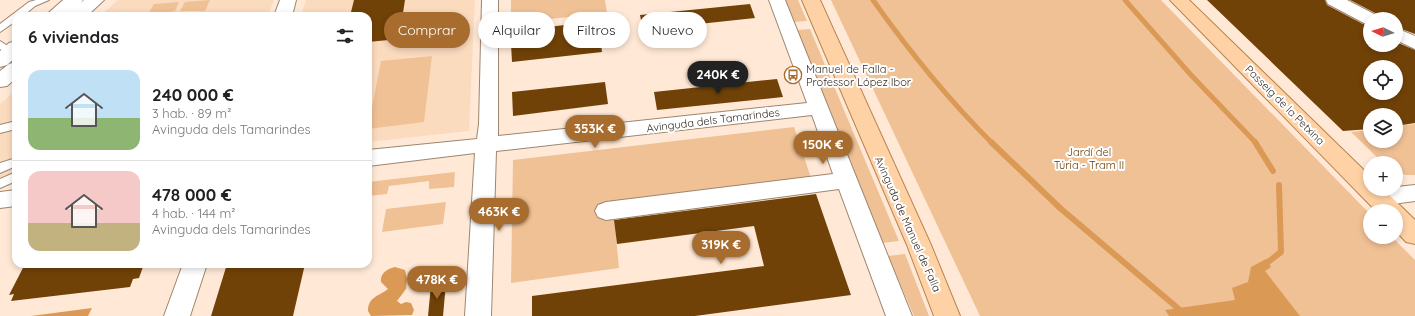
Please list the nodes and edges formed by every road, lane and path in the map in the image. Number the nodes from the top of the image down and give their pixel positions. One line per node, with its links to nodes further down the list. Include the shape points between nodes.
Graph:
1 (45, 0): 10 (lane, via 32,4)
2 (74, 0): 11 (street)
3 (95, 0): 12 (street)
4 (288, 0): 13 (street)
5 (490, 0): 24 (street)
6 (777, 0): 21 (street)
7 (811, 0): 44 (main road, Avinguda de Manuel de Falla, via 919,245)
8 (1179, 0): 36 (main road, Passeig de la Petxina)
9 (1334, 0): 14 (street)
10 (21, 12)
11 (59, 12)
12 (81, 12)
13 (284, 12)
14 (1363, 16)
15 (12, 19): 16 (lane)
16 (0, 29)
17 (1403, 36): 18 (street)
18 (1415, 42)
19 (8, 54): 20 (street)
20 (0, 81)
21 (818, 108): 24 (street, Avinguda dels Tamarindes); 31 (street)
22 (12, 126): 23 (lane)
23 (0, 129)
24 (488, 145): 25 (street, Avinguda dels Tamarindes); 42 (street, via 484,165)
25 (372, 158)
26 (12, 163): 27 (lane)
27 (0, 169)
28 (12, 176): 30 (lane)
29 (12, 177): 32 (lane)
30 (0, 178)
31 (846, 180): 37 (street); 43 (street)
32 (0, 184)
33 (1415, 193): 36 (street)
34 (12, 198): 35 (street)
35 (0, 200)
36 (1384, 204)
37 (606, 210)
38 (1403, 223): 39 (main road)
39 (1415, 235)
40 (194, 268): 41 (street)
41 (177, 316)
42 (478, 316)
43 (899, 316)
44 (947, 316)

